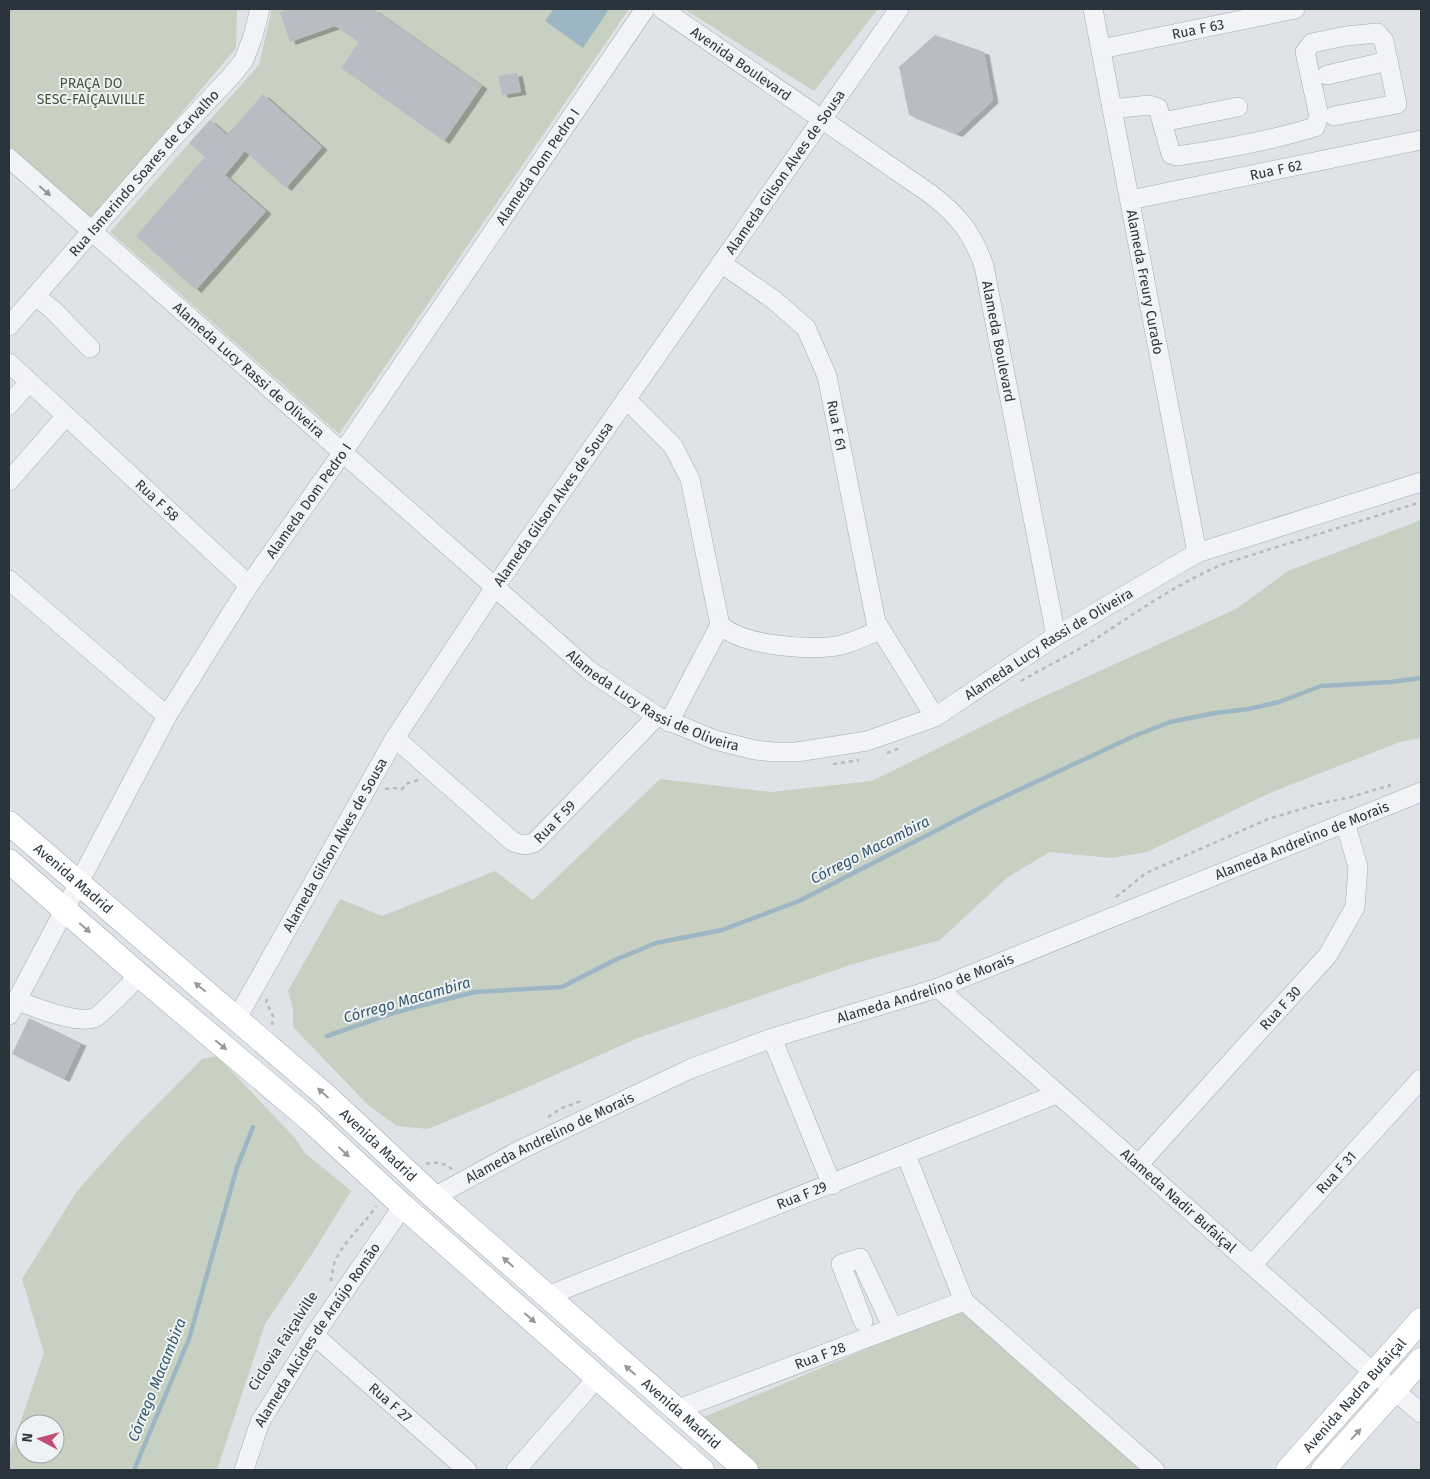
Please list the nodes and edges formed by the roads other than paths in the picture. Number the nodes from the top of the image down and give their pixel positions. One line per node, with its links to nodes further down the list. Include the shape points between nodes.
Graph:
1 (260, 9): 18 (street, Rua Ismerindo Soares de Carvalho, via 244,60 232,76)
2 (645, 9): 28 (street, Alameda Dom Pedro I)
3 (662, 9): 13 (street, Avenida Boulevard)
4 (898, 9): 13 (street, Alameda Gilson Alves de Sousa)
5 (1093, 9): 7 (street, Alameda Freury Curado)
6 (1295, 9): 7 (street, Rua F 63)
7 (1101, 49): 11 (street, Alameda Freury Curado)
8 (1388, 61): 9 (street); 12 (street, via 1397,104); 14 (street, via 1384,41 1377,32 1312,44 1305,52 1318,116 1316,127 1283,137 1176,156 1171,154)
9 (1327, 74)
10 (1238, 107): 14 (street)
11 (1112, 109): 14 (street, via 1149,105 1158,108); 17 (street, Alameda Freury Curado)
12 (1334, 116)
13 (822, 118): 19 (street, Alameda Gilson Alves de Sousa); 37 (street, Alameda Boulevard, via 948,208 966,227 977,246 984,266)
14 (1162, 122)
15 (1421, 140): 17 (street, Rua F 62)
16 (9, 158): 18 (street, Alameda Lucy Rassi de Oliveira, one-way to 18)
17 (1130, 200): 31 (street, Alameda Freury Curado)
18 (91, 231): 20 (street, Rua Ismerindo Soares de Carvalho); 28 (street, Alameda Lucy Rassi de Oliveira)
19 (721, 263): 25 (street, Alameda Gilson Alves de Sousa); 36 (street, Rua F 61, via 774,300 806,328 827,376)
20 (35, 296): 21 (street, Rua Ismerindo Soares de Carvalho); 22 (street)
21 (9, 326)
22 (90, 348)
23 (9, 363): 24 (street, Rua F 58)
24 (29, 382): 26 (street); 27 (street, Rua F 58)
25 (626, 400): 34 (street, Alameda Gilson Alves de Sousa); 35 (street, via 673,446 690,479)
26 (9, 405)
27 (66, 416): 29 (street); 33 (street, Rua F 58)
28 (343, 452): 33 (street, Alameda Dom Pedro I); 34 (street, Alameda Lucy Rassi de Oliveira)
29 (9, 481)
30 (1421, 482): 31 (street, Alameda Lucy Rassi de Oliveira)
31 (1197, 553): 37 (street, Alameda Lucy Rassi de Oliveira)
32 (9, 580): 38 (street)
33 (249, 586): 38 (street, Alameda Dom Pedro I)
34 (495, 587): 40 (street, Alameda Lucy Rassi de Oliveira, via 590,672); 41 (street, Alameda Gilson Alves de Sousa)
35 (720, 625): 36 (street, via 748,640 793,646 829,647 856,641); 40 (street)
36 (880, 630): 39 (street, Rua F 61)
37 (1056, 636): 39 (street, Alameda Lucy Rassi de Oliveira)
38 (167, 716): 46 (street, Alameda Dom Pedro I)
39 (935, 717): 40 (street, Alameda Lucy Rassi de Oliveira, via 866,741 797,752 755,750 715,740)
40 (663, 719): 41 (street, Rua F 59, via 535,842 528,845 512,841)
41 (395, 738): 51 (street, Alameda Gilson Alves de Sousa)
42 (1421, 792): 43 (street, Alameda Andrelino de Morais)
43 (1345, 822): 49 (street, Alameda Andrelino de Morais); 56 (street, Rua F 30, via 1358,867 1354,907 1328,954)
44 (9, 823): 46 (main road, Avenida Madrid)
45 (9, 861): 47 (main road, Avenida Madrid)
46 (78, 883): 47 (street, Alameda Dom Pedro I); 51 (main road, Avenida Madrid, one-way to 46)
47 (64, 909): 48 (main road, Avenida Madrid, one-way to 48); 50 (street, Alameda Dom Pedro I)
48 (139, 975): 50 (street, via 96,1018 83,1019); 59 (main road, Avenida Madrid, one-way to 59, via 308,1118)
49 (938, 988): 52 (street, Alameda Andrelino de Morais); 54 (street, Alameda Nadir Bufaiçal)
50 (13, 1007)
51 (237, 1018): 58 (main road, Avenida Madrid, one-way to 51, via 326,1095)
52 (772, 1038): 57 (street); 58 (street, Alameda Andrelino de Morais, via 690,1069 520,1150)
53 (1421, 1079): 60 (street, Rua F 31)
54 (1057, 1094): 55 (street, Rua F 29); 56 (street, Alameda Nadir Bufaiçal)
55 (906, 1155): 57 (street, Rua F 29); 62 (street)
56 (1138, 1165): 60 (street, Alameda Nadir Bufaiçal)
57 (832, 1185): 61 (street, Rua F 29)
58 (434, 1197): 61 (main road, Avenida Madrid, one-way to 58)
59 (403, 1206): 66 (street, Alameda Alcides de Araújo Romão); 69 (main road, Avenida Madrid, one-way to 69)
60 (1252, 1265): 68 (street, Alameda Nadir Bufaiçal)
61 (547, 1296): 71 (main road, Avenida Madrid, one-way to 61)
62 (964, 1301): 65 (street, Rua F 28); 78 (street)
63 (1421, 1320): 68 (main road, Avenida Nadra Bufaiçal)
64 (863, 1321): 65 (street, via 841,1264 860,1258)
65 (893, 1328): 71 (street, Rua F 28)
66 (314, 1335): 73 (street, Alameda Alcides de Araújo Romão, via 260,1422); 74 (street, Rua F 27)
67 (1421, 1360): 70 (main road, Avenida Nadra Bufaiçal)
68 (1374, 1373): 70 (street, Alameda Nadir Bufaiçal); 79 (main road, Avenida Nadra Bufaiçal)
69 (597, 1378): 75 (street); 76 (main road, Avenida Madrid)
70 (1395, 1390): 72 (street, Alameda Nadir Bufaiçal); 80 (main road, Avenida Nadra Bufaiçal, one-way to 70)
71 (676, 1410): 77 (main road, Avenida Madrid)
72 (1421, 1413)
73 (244, 1470)
74 (467, 1470)
75 (516, 1470)
76 (702, 1470)
77 (746, 1470)
78 (1155, 1470)
79 (1288, 1470)
80 (1324, 1470)

